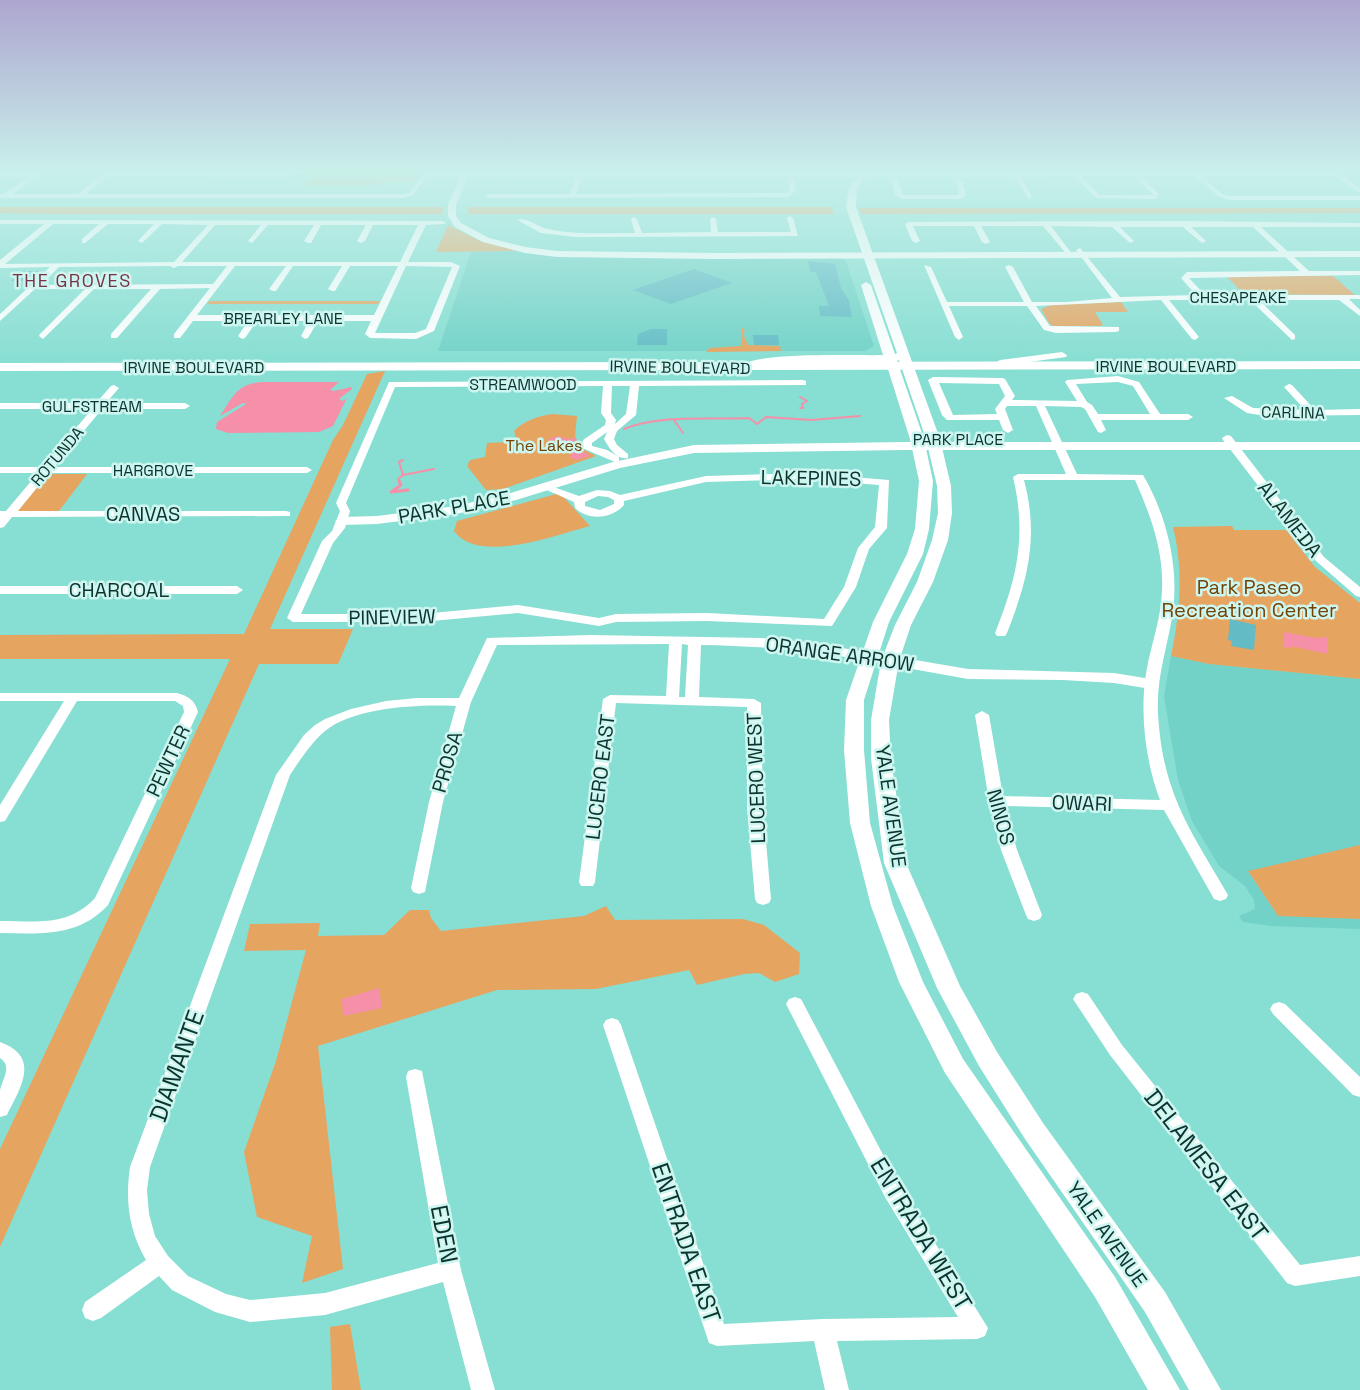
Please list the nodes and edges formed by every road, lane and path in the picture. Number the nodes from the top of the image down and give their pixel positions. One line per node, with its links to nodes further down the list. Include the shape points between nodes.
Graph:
1 (36, 235): 42 (street)
2 (92, 235): 22 (street)
3 (148, 235): 23 (street)
4 (202, 235): 45 (street)
5 (257, 235): 24 (street)
6 (312, 235): 25 (street)
7 (364, 235): 26 (street)
8 (417, 235): 41 (street)
9 (475, 235): 33 (street, via 496,243)
10 (491, 235): 33 (street)
11 (633, 235): 12 (street)
12 (638, 235): 31 (street)
13 (716, 235): 14 (street); 31 (street)
14 (727, 235)
15 (857, 235): 34 (main road, YALE AVENUE)
16 (912, 235): 27 (street)
17 (982, 235): 29 (street)
18 (1054, 235): 35 (street)
19 (1124, 235): 28 (street)
20 (1194, 235): 30 (street)
21 (1266, 235): 37 (street)
22 (85, 241)
23 (142, 241)
24 (252, 241)
25 (308, 241)
26 (361, 241)
27 (916, 241)
28 (1130, 241)
29 (986, 242)
30 (1202, 242)
31 (654, 246): 33 (street); 34 (street)
32 (1360, 249): 37 (street)
33 (560, 251)
34 (860, 251): 35 (street); 83 (main road, YALE AVENUE)
35 (1067, 252): 36 (street)
36 (1082, 252): 37 (street); 61 (street)
37 (1284, 252): 38 (street); 48 (street)
38 (1360, 254)
39 (291, 264): 40 (street); 43 (street); 54 (street)
40 (347, 264): 41 (street); 55 (street)
41 (401, 264): 71 (street); 71 (street, via 456,266 430,331 416,336 371,335)
42 (0, 265): 44 (street)
43 (232, 265): 45 (street); 52 (street)
44 (56, 266): 45 (street); 53 (street)
45 (174, 266)
46 (927, 267): 63 (street)
47 (1009, 267): 62 (street)
48 (1306, 272): 49 (street); 56 (street, via 1187,274 1185,278)
49 (1360, 273)
50 (93, 286): 51 (street); 53 (street); 73 (street)
51 (158, 286): 52 (street); 74 (street)
52 (216, 286): 68 (street)
53 (35, 287): 65 (street)
54 (273, 289)
55 (332, 289)
56 (1203, 297): 57 (street, CHESAPEAKE); 60 (street, CHESAPEAKE)
57 (1252, 297): 58 (street, CHESAPEAKE); 80 (street)
58 (1341, 297): 59 (street, CHESAPEAKE); 66 (street)
59 (1360, 297)
60 (1163, 298): 61 (street, CHESAPEAKE); 79 (street)
61 (1117, 299): 62 (street, CHESAPEAKE)
62 (1028, 301): 63 (street, CHESAPEAKE); 72 (street, via 1047,328)
63 (943, 302): 78 (street)
64 (0, 305): 65 (street)
65 (14, 305): 67 (street)
66 (1360, 314)
67 (0, 318)
68 (191, 318): 69 (street, BREARLEY LANE); 75 (street)
69 (254, 318): 70 (street, BREARLEY LANE); 76 (street)
70 (315, 318): 71 (street, BREARLEY LANE); 77 (street)
71 (376, 318)
72 (1116, 329)
73 (43, 336)
74 (114, 336)
75 (177, 336)
76 (242, 336)
77 (305, 336)
78 (959, 337)
79 (1195, 337)
80 (1292, 337)
81 (1360, 356): 83 (main road, IRVINE BOULEVARD, via 1062,355)
82 (0, 357): 83 (main road, IRVINE BOULEVARD)
83 (898, 361): 84 (main road, IRVINE BOULEVARD); 85 (main road, IRVINE BOULEVARD, via 742,368); 107 (main road, YALE AVENUE)
84 (1360, 365)
85 (0, 367)
86 (803, 383): 88 (street, STREAMWOOD)
87 (608, 384): 88 (street, STREAMWOOD); 111 (street, via 606,413 611,420 609,426 587,442 587,448); 122 (street, STREAMWOOD, via 392,384 342,503)
88 (635, 384): 111 (street, via 631,415 613,430 609,439)
89 (1289, 387): 98 (street)
90 (114, 388): 96 (street, ROTUNDA)
91 (1229, 398): 98 (street, CARLINA, via 1250,411)
92 (1004, 403): 93 (street); 100 (street, via 1000,409); 100 (street, via 1010,396 1002,381 933,380 950,418)
93 (1039, 404): 94 (street); 108 (street)
94 (1083, 404): 101 (street); 102 (street, via 1070,382 1127,381 1136,384)
95 (0, 406): 96 (street, GULFSTREAM)
96 (99, 406): 97 (street, GULFSTREAM); 113 (street, ROTUNDA)
97 (185, 406)
98 (1312, 412): 99 (street, CARLINA)
99 (1360, 412)
100 (1003, 417): 104 (street)
101 (1094, 417): 102 (street); 105 (street)
102 (1157, 417): 103 (street)
103 (1188, 417)
104 (1008, 430)
105 (1101, 430)
106 (1360, 438): 109 (street, PARK PLACE)
107 (926, 442): 108 (street, PARK PLACE); 111 (street, PARK PLACE, via 750,438); 116 (street, PARK PLACE, via 693,449 639,459); 134 (main road, YALE AVENUE, via 922,529 915,554 881,622)
108 (1058, 442): 109 (street, PARK PLACE); 115 (street)
109 (1231, 442): 110 (street, PARK PLACE); 126 (street, ALAMEDA, via 1320,559)
110 (1360, 446)
111 (620, 458): 116 (street, PARK PLACE)
112 (0, 470): 113 (street, HARGROVE)
113 (45, 470): 114 (street, HARGROVE); 120 (street, ROTUNDA)
114 (307, 470)
115 (1073, 477): 129 (street, via 1018,477 1026,503 1028,539 1017,595); 135 (street, via 1139,477 1160,522 1166,548 1167,609)
116 (563, 481): 117 (street, PARK PLACE)
117 (545, 487): 119 (street, LAKEPINES); 122 (street, PARK PLACE, via 456,510)
118 (619, 499): 119 (street, LAKEPINES, via 597,493); 119 (street, LAKEPINES, via 617,508 601,513 583,510); 128 (street, LAKEPINES, via 706,479 802,476 885,482 881,528 864,548 850,587)
119 (579, 500)
120 (5, 514): 121 (street, CANVAS); 123 (street, ROTUNDA)
121 (286, 514)
122 (342, 521): 127 (street, PINEVIEW, via 336,536 328,542 293,618 421,618 518,609)
123 (0, 525)
124 (0, 590): 125 (street, CHARCOAL)
125 (237, 590)
126 (1360, 592)
127 (599, 622): 128 (street, PINEVIEW, via 616,618 707,617); 130 (street)
128 (828, 623)
129 (1001, 633)
130 (590, 639): 131 (street, ORANGE ARROW); 132 (street, ORANGE ARROW)
131 (492, 641): 138 (street, PROSA)
132 (676, 641): 133 (street, ORANGE ARROW); 139 (street)
133 (695, 641): 134 (street, ORANGE ARROW, via 795,645); 140 (street)
134 (879, 659): 135 (street, ORANGE ARROW, via 968,674 1063,675); 166 (main road, YALE AVENUE, via 855,700 854,750 860,823 882,906 911,982 954,1066 1105,1287); 167 (main road, YALE AVENUE, via 881,758 896,863 921,926 988,1059 1155,1302)
135 (1151, 684): 143 (street, via 1155,750)
136 (0, 697): 137 (street, PEWTER)
137 (73, 697): 144 (street); 150 (street, PEWTER, via 177,697 185,700 191,712 94,911 69,925)
138 (464, 702): 146 (street, PROSA, via 436,802); 159 (street, DIAMANTE, via 428,700 354,712 322,726 300,748 283,775 140,1167 139,1214 146,1240)
139 (672, 702): 140 (street, LUCERO WEST); 145 (street, LUCERO EAST, via 610,699)
140 (692, 702): 148 (street, LUCERO WEST, via 754,703 755,807)
141 (982, 715): 142 (street, NINOS)
142 (996, 801): 143 (street, OWARI); 149 (street, NINOS, via 1009,850)
143 (1169, 805): 147 (street)
144 (0, 817)
145 (587, 882)
146 (419, 888)
147 (1220, 895)
148 (763, 899)
149 (1034, 915)
150 (0, 927)
151 (1082, 999): 160 (street, DELAMESA EAST, via 1116,1050 1295,1276)
152 (795, 1004): 163 (street, ENTRADA WEST, via 892,1191 977,1328)
153 (1279, 1009): 157 (street)
154 (612, 1025): 163 (street, ENTRADA EAST, via 717,1335)
155 (0, 1050): 158 (street, via 13,1058 16,1077)
156 (415, 1077): 161 (street, EDEN)
157 (1360, 1089)
158 (0, 1109)
159 (160, 1263): 161 (street, DIAMANTE, via 187,1287 250,1311 325,1304); 162 (street)
160 (1360, 1266)
161 (450, 1270): 164 (street, EDEN)
162 (93, 1310)
163 (823, 1330): 165 (street)
164 (483, 1390)
165 (837, 1390)
166 (1165, 1390)
167 (1206, 1390)

